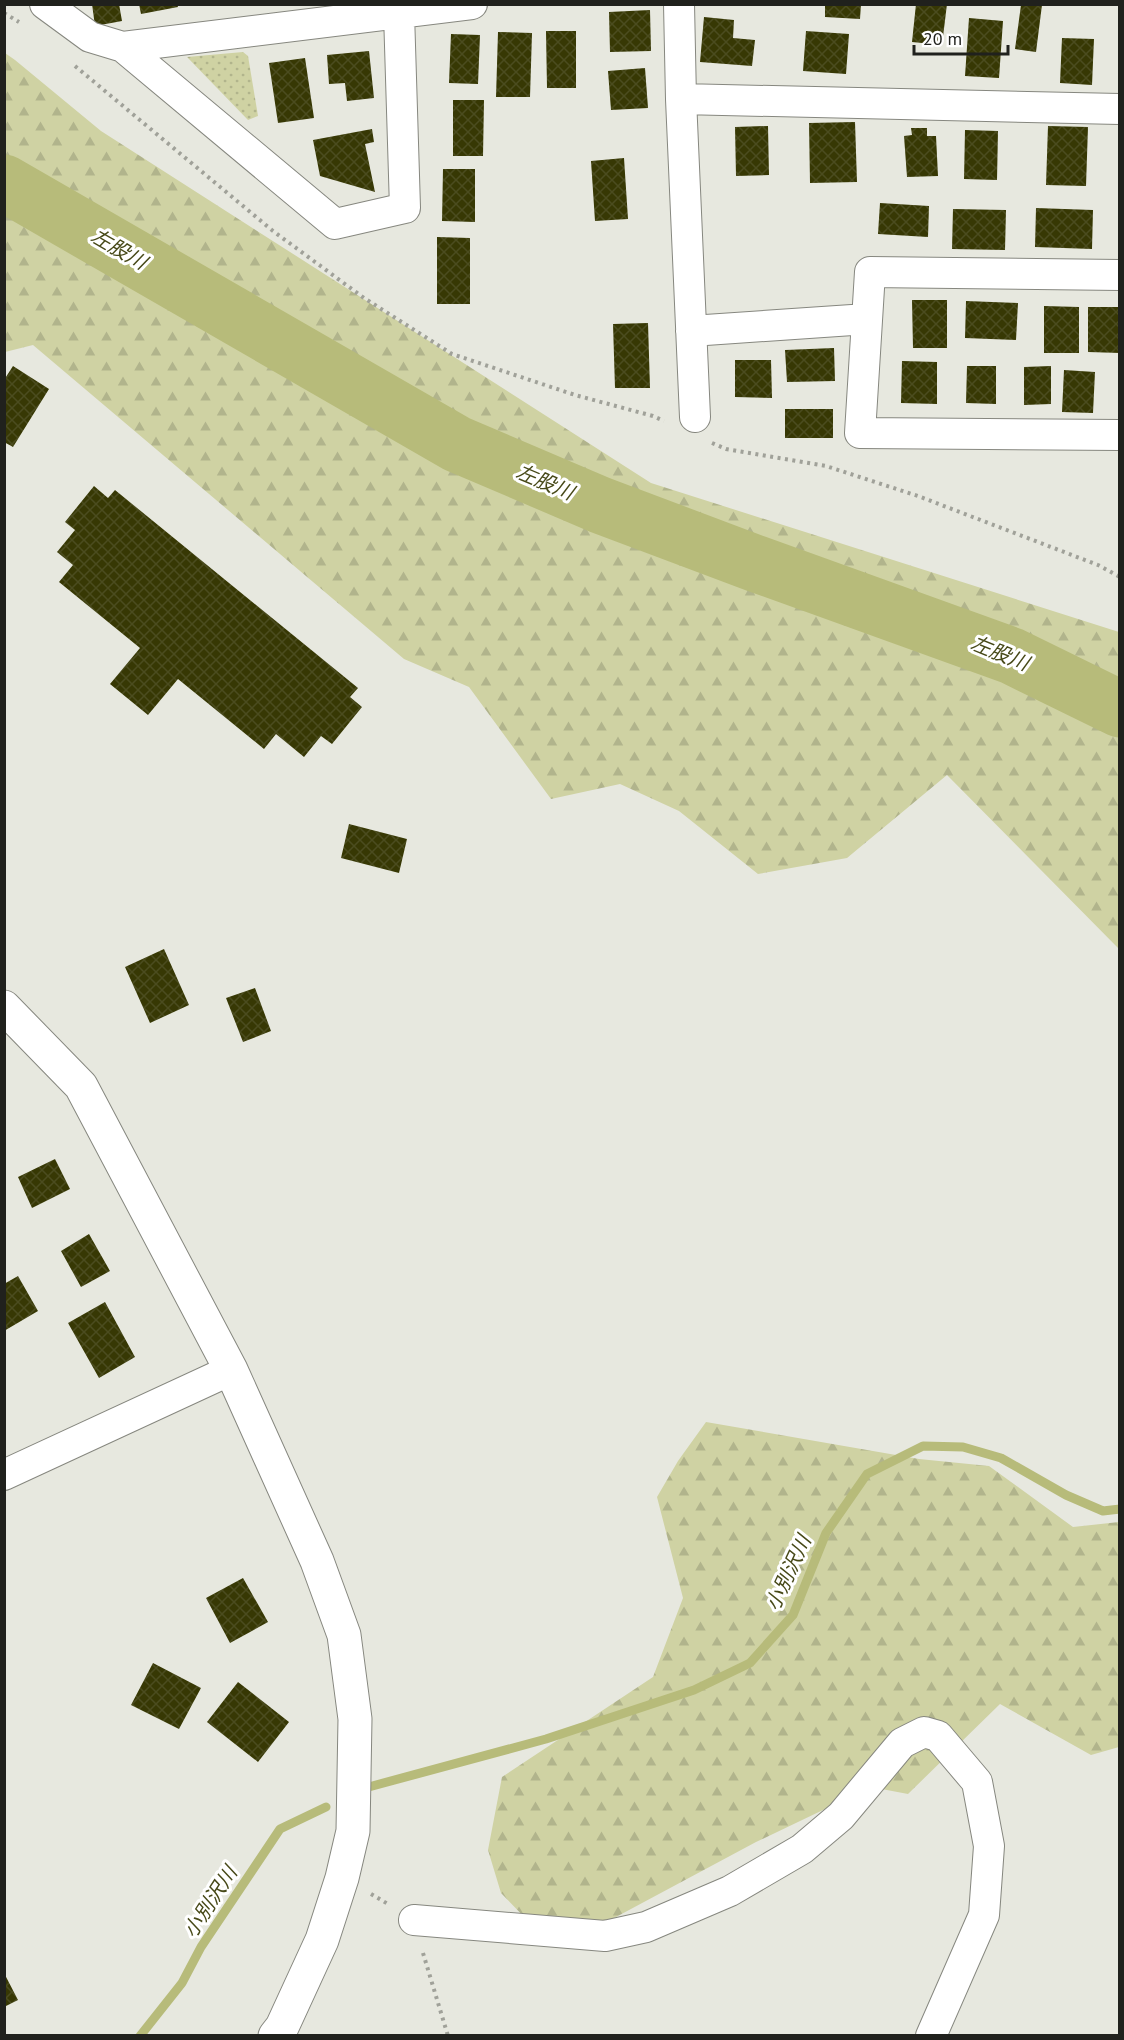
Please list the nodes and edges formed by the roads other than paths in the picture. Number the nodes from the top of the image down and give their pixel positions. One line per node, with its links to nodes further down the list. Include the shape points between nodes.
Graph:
1 (45, 4): 5 (street, via 90,38)
2 (472, 4): 4 (street)
3 (679, 4): 6 (street)
4 (399, 13): 5 (street); 5 (street, via 405,208 335,224)
5 (123, 47)
6 (681, 99): 7 (street); 10 (street)
7 (1119, 109)
8 (1119, 275): 9 (street, via 870,272)
9 (867, 319): 10 (street); 12 (street, via 860,433)
10 (691, 330): 11 (street)
11 (691, 428)
12 (1119, 435)
13 (4, 1007): 14 (street, via 81,1086)
14 (231, 1370): 15 (street); 17 (street, via 317,1561 344,1635 355,1719 353,1832 342,1878 322,1940)
15 (4, 1475)
16 (414, 1920): 18 (street, via 605,1936 646,1927 730,1891 802,1849 841,1816 902,1743 924,1732 938,1737 977,1782 989,1846 984,1915)
17 (275, 2036)
18 (931, 2036)

